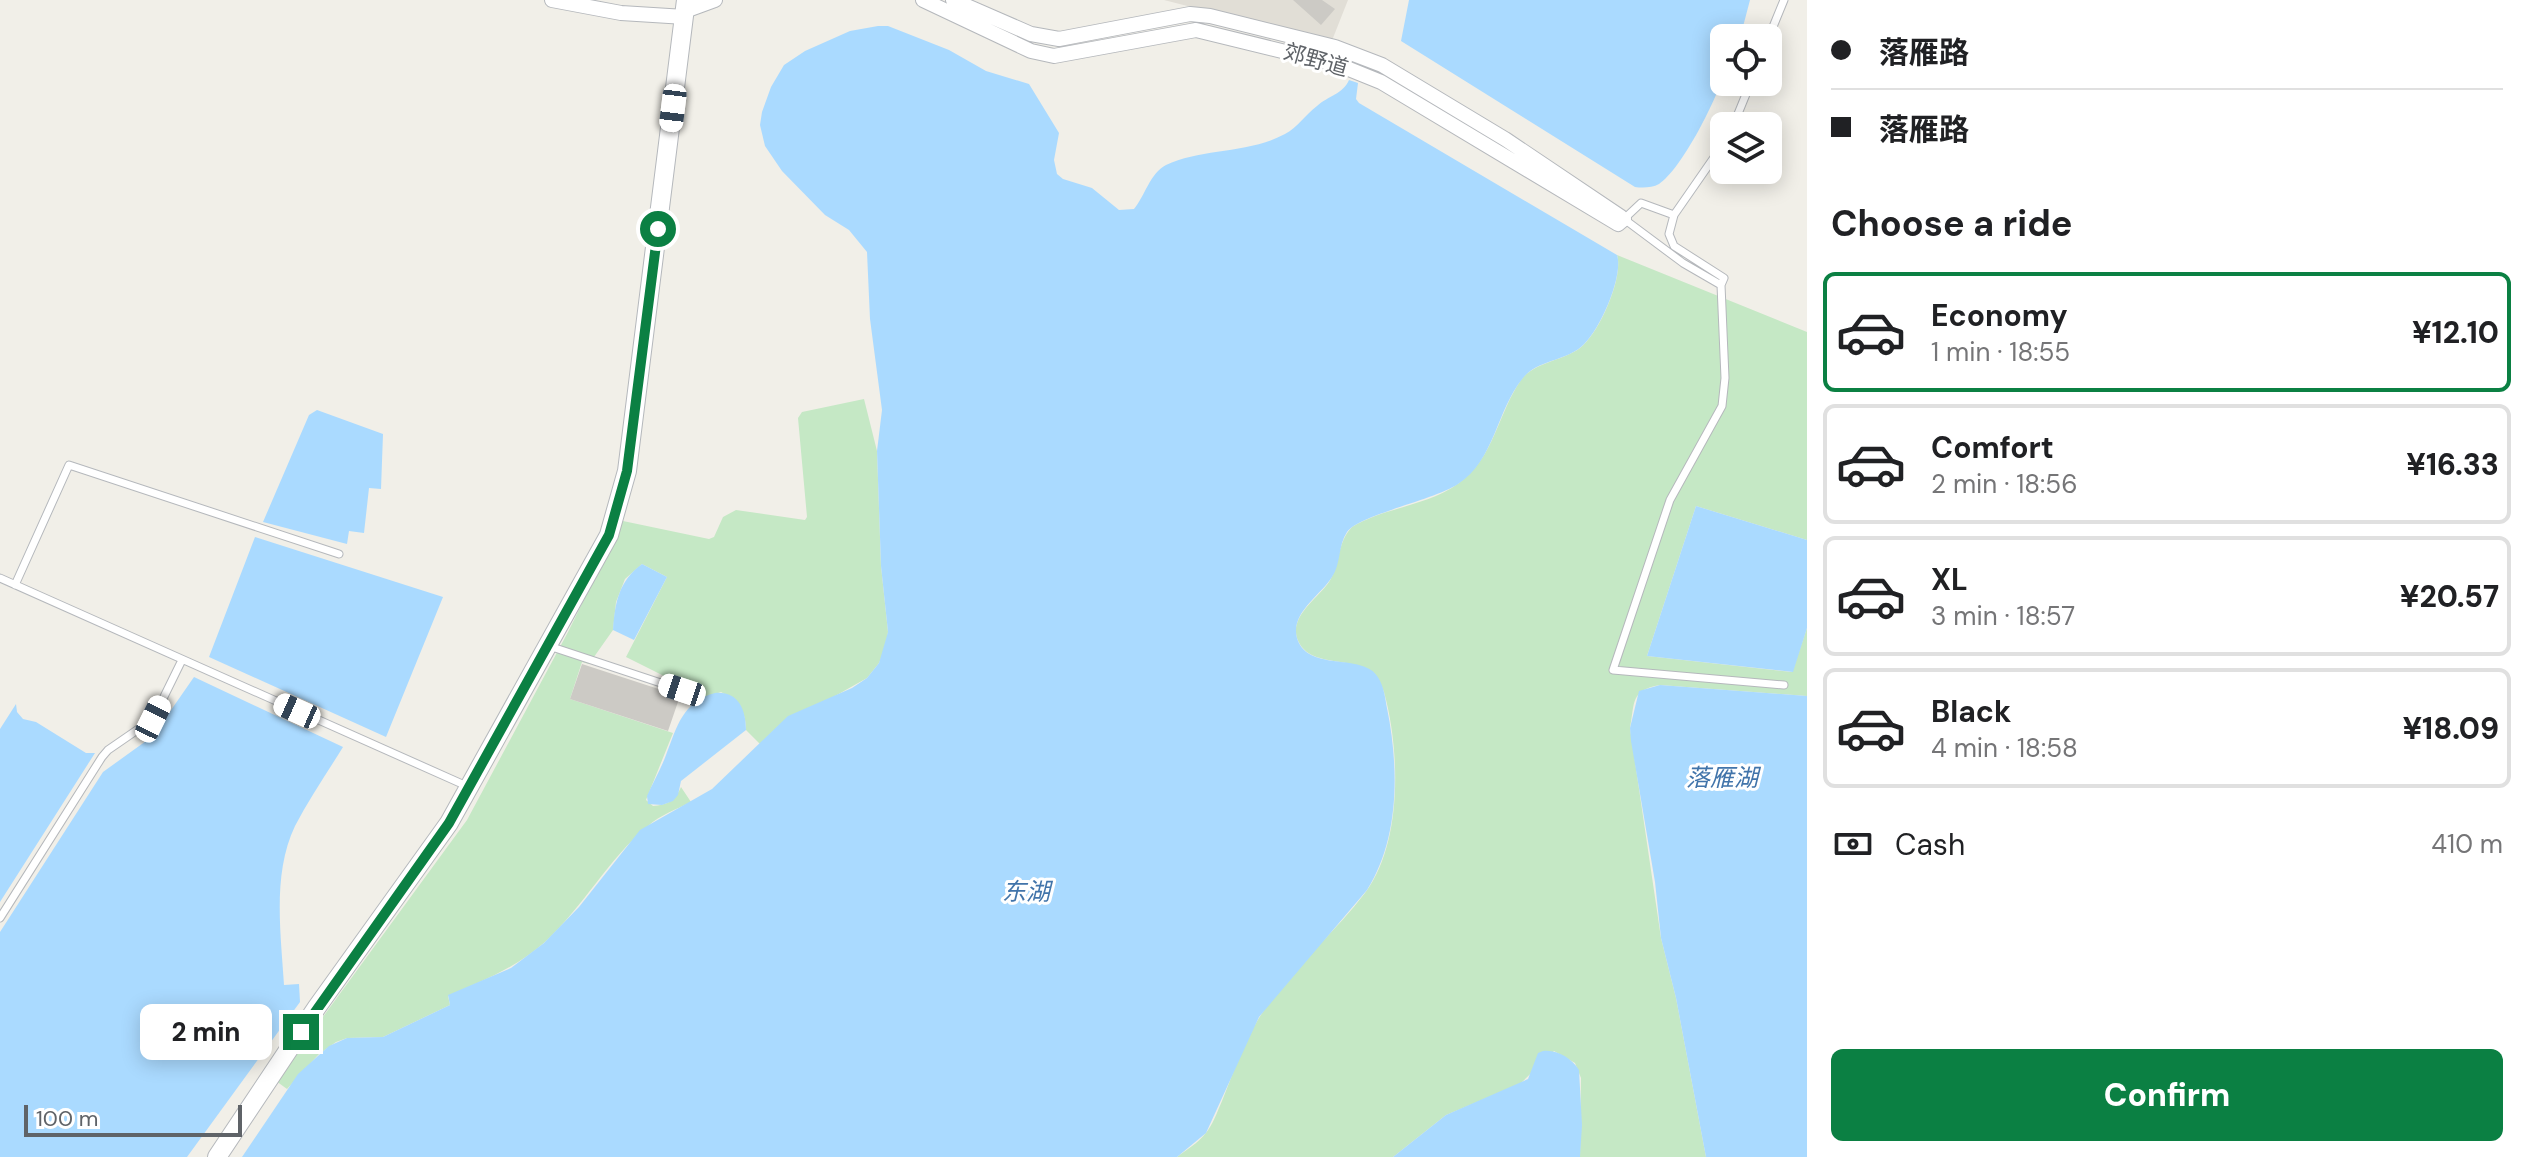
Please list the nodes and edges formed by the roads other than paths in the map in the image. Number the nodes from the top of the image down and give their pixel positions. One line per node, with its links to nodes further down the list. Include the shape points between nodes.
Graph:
1 (552, 0): 6 (street, via 621,13)
2 (715, 0): 6 (street)
3 (923, 0): 10 (street, 郊野道, via 1031,51 1054,56 1196,30 1339,65 1381,82 1618,224)
4 (953, 0): 10 (street, via 1045,38 1075,38 1190,14 1335,47 1382,65)
5 (1784, 0): 7 (lane)
6 (685, 9): 15 (street, via 627,471 609,535)
7 (1774, 24)
8 (1710, 163): 9 (lane)
9 (1674, 215): 10 (lane, via 1641,203); 11 (lane, via 1669,234 1674,246 1724,278)
10 (1624, 219): 11 (lane)
11 (1721, 285): 17 (lane, via 1722,406 1670,500 1613,670)
12 (339, 554): 14 (lane, via 69,465)
13 (0, 578): 14 (lane)
14 (15, 585): 16 (lane)
15 (549, 646): 18 (lane); 19 (street)
16 (182, 660): 19 (lane); 20 (lane, via 153,719 102,757)
17 (1784, 685)
18 (682, 690)
19 (469, 787): 21 (street)
20 (0, 918)
21 (217, 1157)

